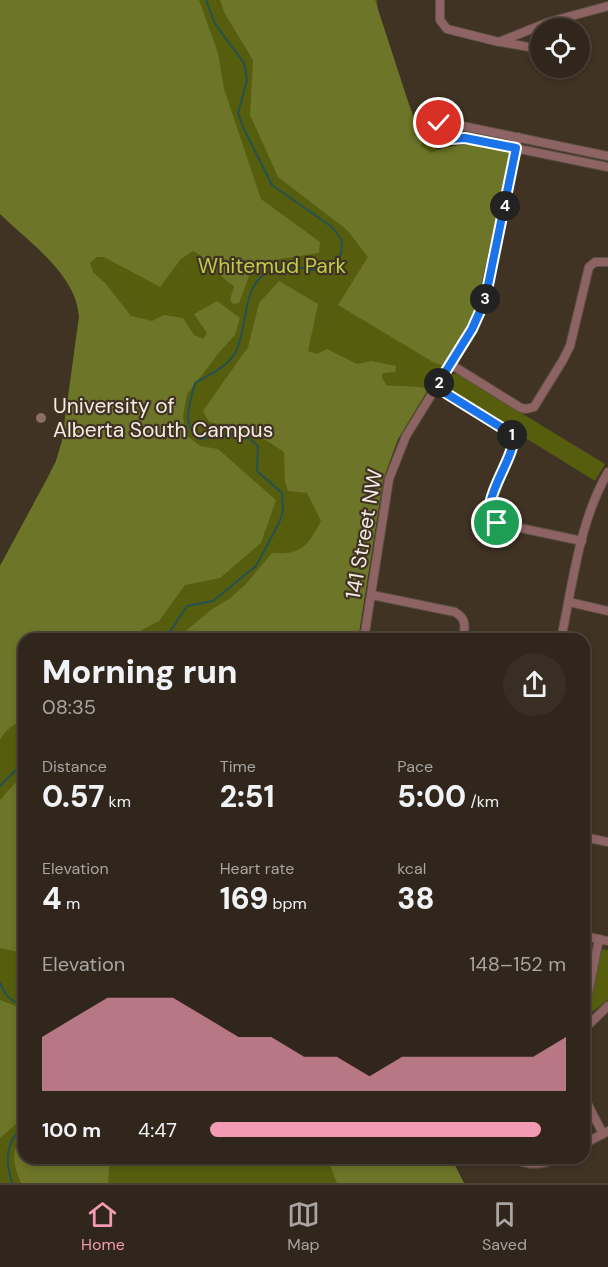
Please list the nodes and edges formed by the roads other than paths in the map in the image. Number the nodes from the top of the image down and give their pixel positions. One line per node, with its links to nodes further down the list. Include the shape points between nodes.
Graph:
1 (440, 0): 5 (street, via 440,20 447,29)
2 (608, 6): 3 (street)
3 (570, 18)
4 (530, 31): 5 (street)
5 (499, 42): 6 (street)
6 (530, 47)
7 (518, 137): 8 (street, 141 Street NW); 8 (street, via 443,122 432,131 436,140 465,138); 9 (street)
8 (516, 148): 10 (street); 12 (street, 141 Street NW, via 485,300)
9 (608, 156)
10 (608, 167)
11 (608, 262): 12 (street, via 598,261 588,270 567,353 537,403 529,409)
12 (450, 364): 13 (street, 141 Street NW)
13 (436, 387): 17 (street, via 513,436 513,446 490,505 492,519); 18 (street, 141 Street NW, via 406,436 392,471)
14 (608, 472): 15 (street)
15 (599, 488): 16 (street); 17 (street)
16 (608, 494)
17 (582, 541): 19 (street)
18 (372, 595): 21 (street, 141 Street NW); 22 (street, via 452,611 463,618)
19 (569, 602): 20 (street); 23 (street)
20 (608, 611)
21 (365, 633)
22 (464, 633)
23 (562, 633)
24 (590, 838): 25 (street)
25 (608, 842)
26 (590, 937): 27 (street)
27 (599, 939): 28 (street); 29 (street)
28 (608, 941)
29 (590, 984)
30 (608, 1006): 31 (street)
31 (590, 1023)
32 (590, 1107): 33 (street)
33 (606, 1132): 34 (street)
34 (590, 1141)

